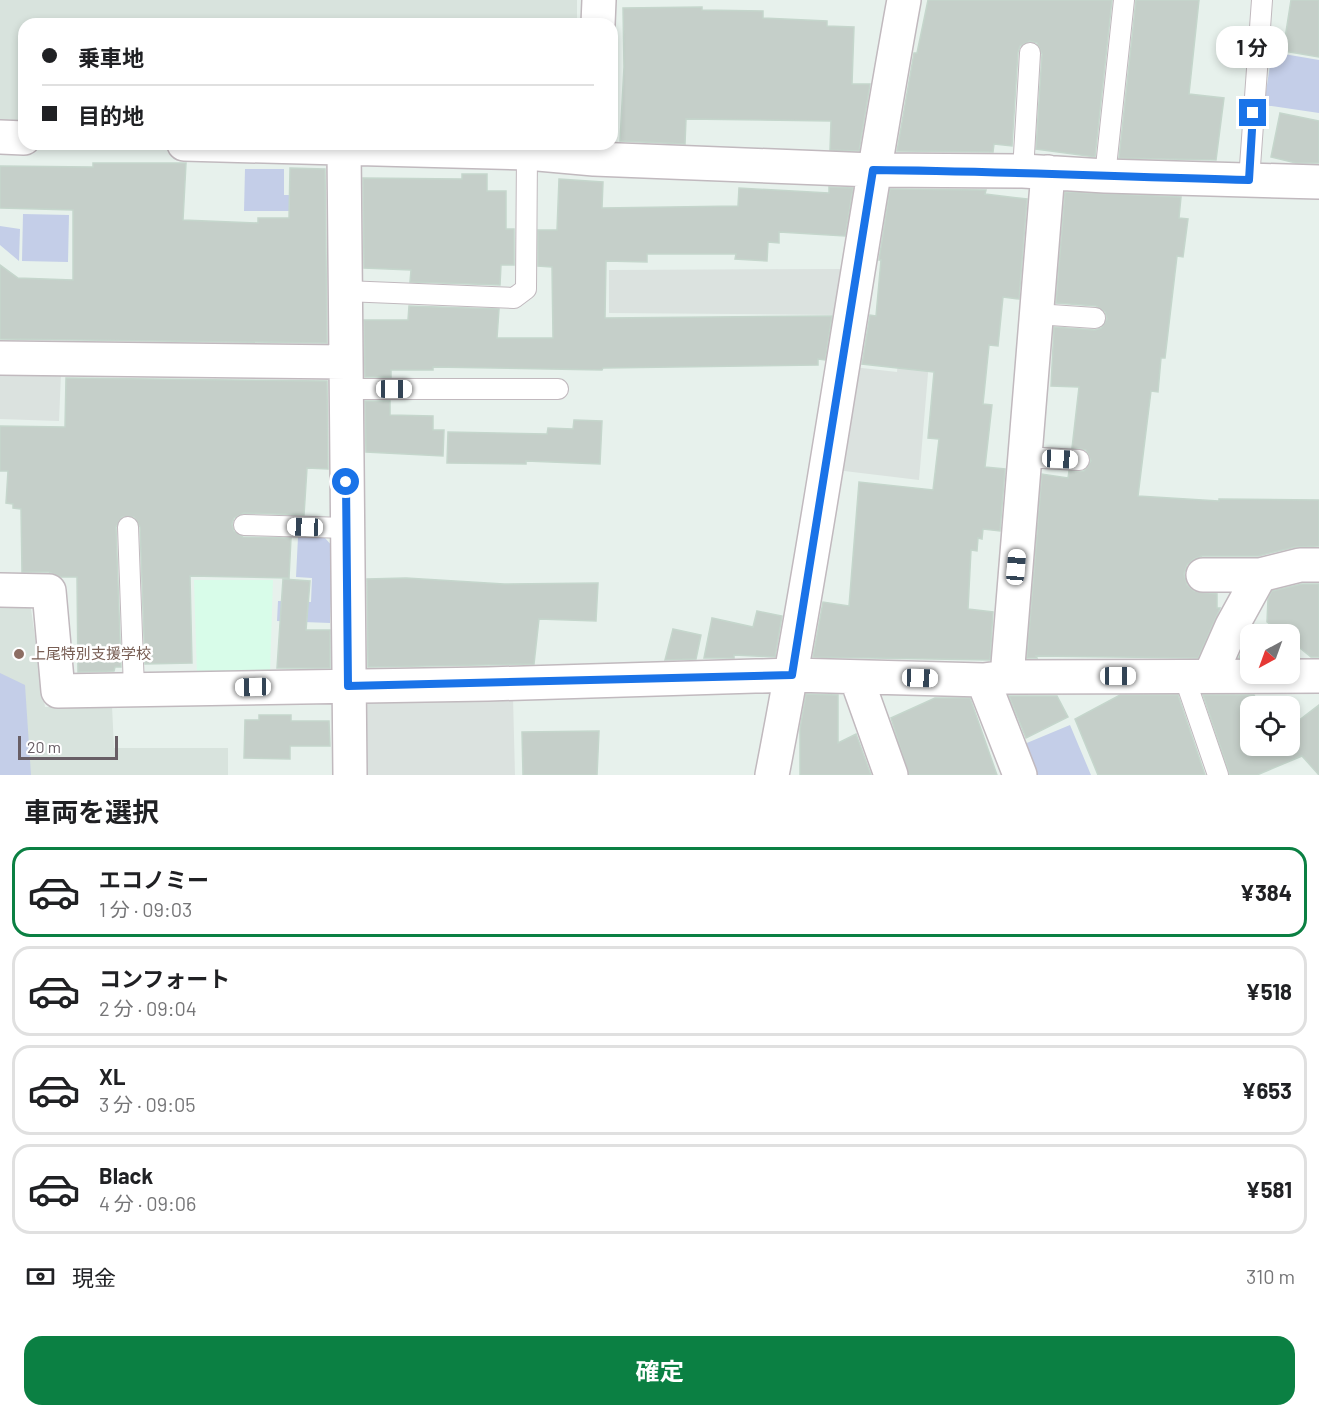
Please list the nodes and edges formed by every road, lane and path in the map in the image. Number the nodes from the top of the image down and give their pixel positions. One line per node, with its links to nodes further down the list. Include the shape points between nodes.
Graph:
1 (599, 0): 5 (street)
2 (904, 0): 12 (street)
3 (1124, 0): 14 (lane)
4 (1262, 0): 15 (lane)
5 (598, 18)
6 (1030, 53): 13 (lane)
7 (0, 137): 8 (street)
8 (18, 138)
9 (344, 150): 11 (street); 17 (street)
10 (594, 151): 11 (street); 12 (street)
11 (527, 153): 17 (lane, via 526,289 514,298)
12 (873, 170): 13 (street); 32 (street)
13 (1035, 171): 14 (street); 18 (street)
14 (1105, 176): 15 (street)
15 (1249, 180): 16 (street)
16 (1319, 182)
17 (345, 291): 21 (street)
18 (1036, 314): 19 (lane); 23 (street)
19 (1095, 318)
20 (0, 358): 21 (street)
21 (346, 375): 22 (lane); 27 (street)
22 (558, 390)
23 (1024, 458): 24 (lane); 36 (street)
24 (1079, 460)
25 (243, 525): 27 (lane)
26 (128, 527): 38 (lane)
27 (346, 528): 37 (street)
28 (1319, 565): 30 (street, via 1300,565)
29 (1203, 575): 30 (street)
30 (1260, 575): 34 (street, via 1232,626)
31 (0, 590): 38 (street, via 49,591 58,691)
32 (792, 675): 33 (street); 37 (street); 40 (street)
33 (856, 676): 36 (street); 41 (street)
34 (1197, 676): 35 (street); 36 (street); 43 (lane)
35 (1319, 676)
36 (995, 679): 42 (street)
37 (348, 686): 38 (street); 39 (street)
38 (134, 689)
39 (350, 775)
40 (772, 775)
41 (891, 775)
42 (1020, 775)
43 (1218, 775)

